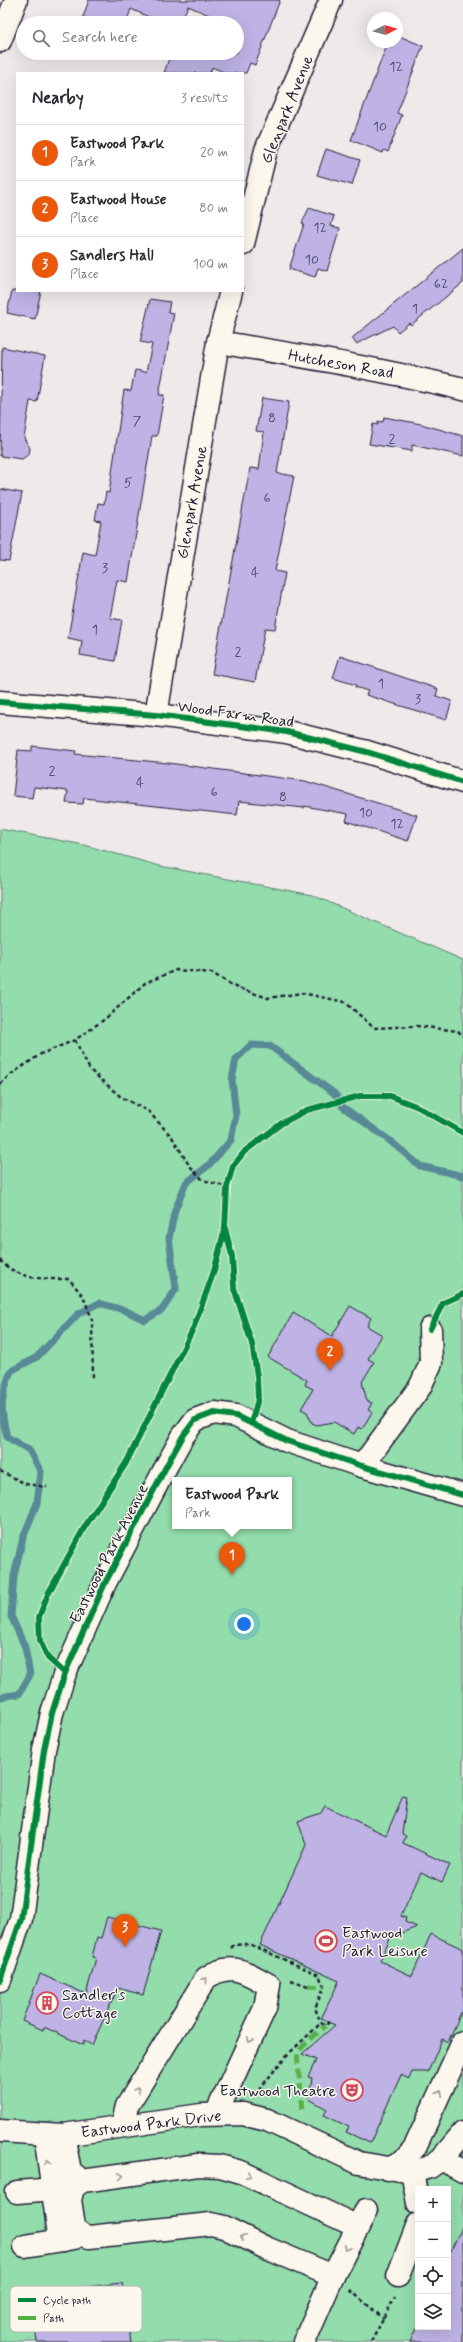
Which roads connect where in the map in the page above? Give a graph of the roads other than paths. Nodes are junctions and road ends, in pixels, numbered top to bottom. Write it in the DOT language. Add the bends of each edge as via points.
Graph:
graph roads {
  1 [pos="16,0"];
  2 [pos="331,0"];
  3 [pos="0,40"];
  4 [pos="244,240"];
  5 [pos="231,292"];
  6 [pos="218,342"];
  7 [pos="463,389"];
  8 [pos="0,702"];
  9 [pos="156,715"];
  10 [pos="463,782"];
  11 [pos="430,1329"];
  12 [pos="362,1466"];
  13 [pos="463,1495"];
  14 [pos="0,1980"];
  15 [pos="463,2042"];
  16 [pos="216,2114"];
  17 [pos="429,2115"];
  18 [pos="122,2126"];
  19 [pos="0,2131"];
  20 [pos="54,2134"];
  21 [pos="459,2137"];
  22 [pos="441,2159"];
  23 [pos="388,2169"];
  24 [pos="463,2171"];
  25 [pos="412,2172"];
  26 [pos="78,2184"];
  27 [pos="52,2188"];
  28 [pos="415,2188"];
  29 [pos="17,2192"];
  30 [pos="415,2232"];
  31 [pos="72,2237"];
  32 [pos="25,2246"];
  33 [pos="333,2276"];
  34 [pos="398,2276"];
  35 [pos="304,2342"];
  1 -- 3 [label="street"];
  2 -- 4 [label="street, Glenpark Avenue" via="266,150"];
  5 -- 6 [label="street, Glenpark Avenue"];
  6 -- 7 [label="street, Hutcheson Road" via="346,363"];
  6 -- 9 [label="street, Glenpark Avenue"];
  8 -- 9 [label="street, Wood Farm Road"];
  9 -- 10 [label="street, Wood Farm Road" via="319,738"];
  11 -- 12 [label="street" via="431,1363 420,1387"];
  12 -- 13 [label="street, Eastwood Park Avenue"];
  12 -- 14 [label="street, Eastwood Park Avenue" via="287,1441 236,1416 214,1413 195,1420 183,1436 105,1583 63,1680 44,1750 21,1919"];
  17 -- 15 [label="street, one-way"];
  16 -- 18 [label="street, Eastwood Park Drive"];
  18 -- 16 [label="street, one-way" via="128,2106 206,1978 224,1968 241,1970 269,1985 265,2008"];
  16 -- 23 [label="street, Eastwood Park Drive" via="243,2114 267,2120 360,2163"];
  17 -- 21 [label="street, Eastwood Park Drive" via="431,2130 436,2139 445,2143"];
  17 -- 23 [label="street" via="415,2146 403,2162"];
  18 -- 20 [label="street, Eastwood Park Drive"];
  19 -- 20 [label="street, Eastwood Park Drive"];
  20 -- 26 [label="street"];
  27 -- 20 [label="street, one-way"];
  21 -- 22 [label="street, Eastwood Park Drive"];
  22 -- 24 [label="street"];
  22 -- 25 [label="street, Eastwood Park Drive" via="430,2167"];
  23 -- 25 [label="street, Eastwood Park Drive"];
  25 -- 28 [label="street"];
  26 -- 27 [label="street"];
  26 -- 31 [label="street" via="70,2200 74,2226"];
  26 -- 33 [label="street, one-way" via="198,2166 220,2166 241,2172 362,2218"];
  27 -- 29 [label="street"];
  27 -- 31 [label="street" via="59,2235"];
  30 -- 34 [label="street"];
  31 -- 32 [label="street"];
  33 -- 31 [label="street, one-way" via="224,2227 211,2224"];
  33 -- 35 [label="street"];
}
